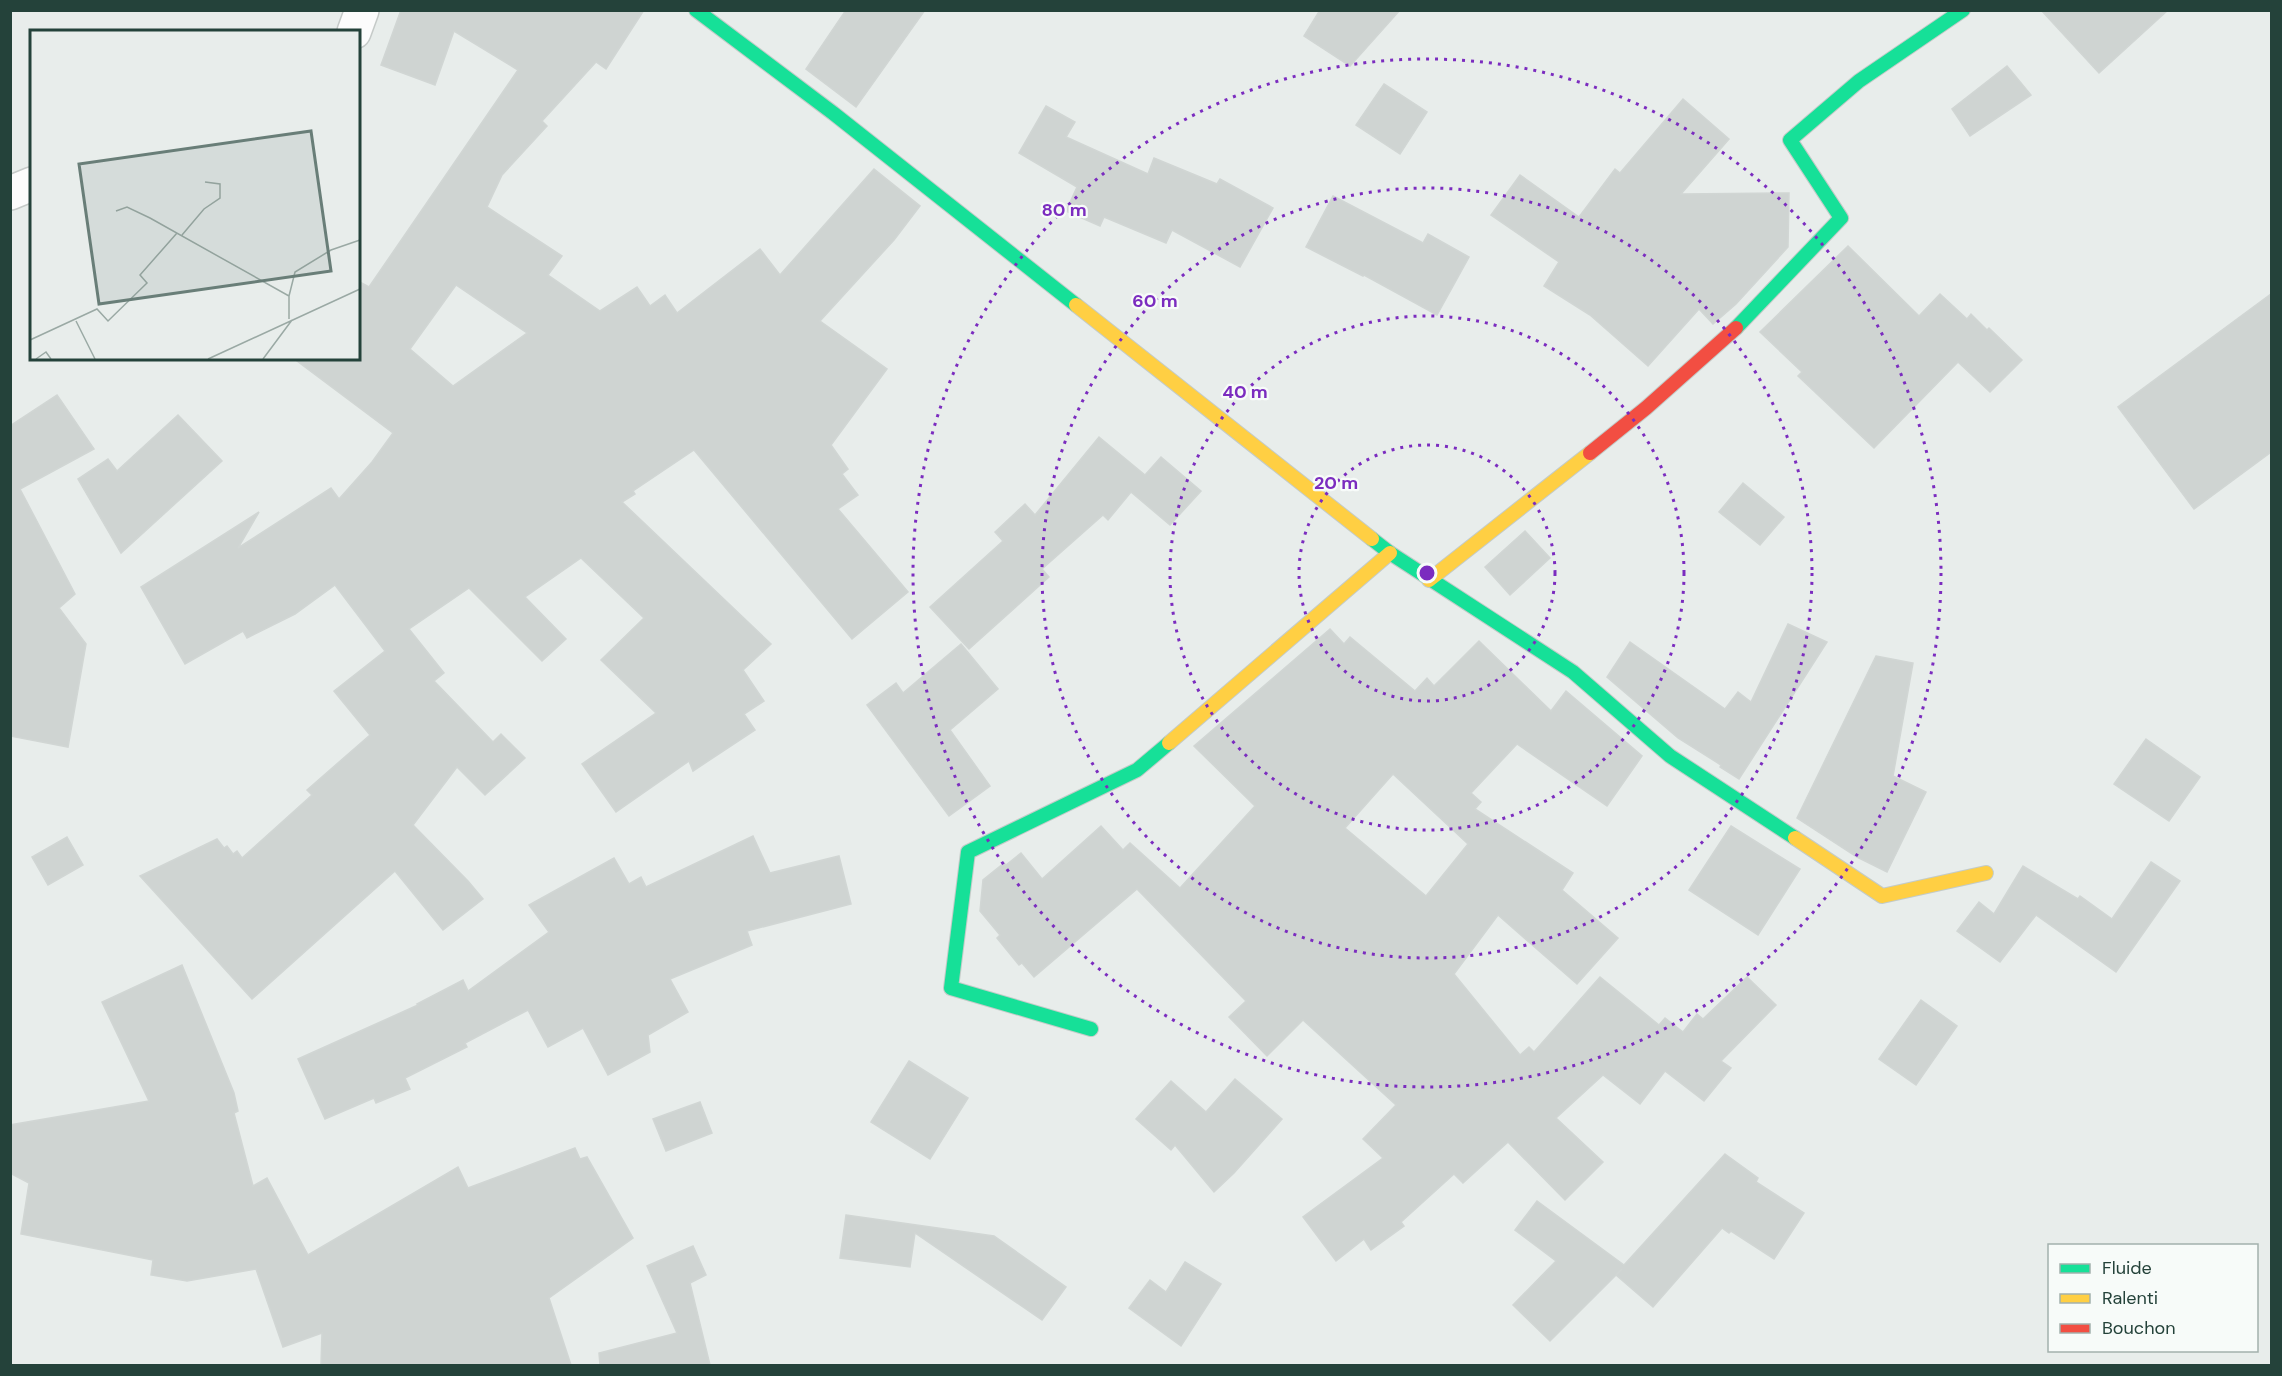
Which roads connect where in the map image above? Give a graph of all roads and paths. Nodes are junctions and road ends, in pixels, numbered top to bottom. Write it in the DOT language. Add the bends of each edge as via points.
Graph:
graph roads {
  1 [pos="362,10"];
  2 [pos="696,10"];
  3 [pos="1963,10"];
  4 [pos="355,30"];
  5 [pos="30,185"];
  6 [pos="10,193"];
  7 [pos="1390,553"];
  8 [pos="1429,580"];
  9 [pos="1986,873"];
  10 [pos="1091,1029"];
  1 -- 4 [label="street"];
  2 -- 7 [label="street" via="833,113"];
  3 -- 8 [label="street" via="1859,81 1790,140 1841,218 1749,317 1646,408"];
  5 -- 6 [label="street"];
  7 -- 8 [label="street"];
  7 -- 10 [label="street" via="1137,770 968,852 951,988"];
  8 -- 9 [label="street" via="1573,672 1670,756 1882,896"];
}
